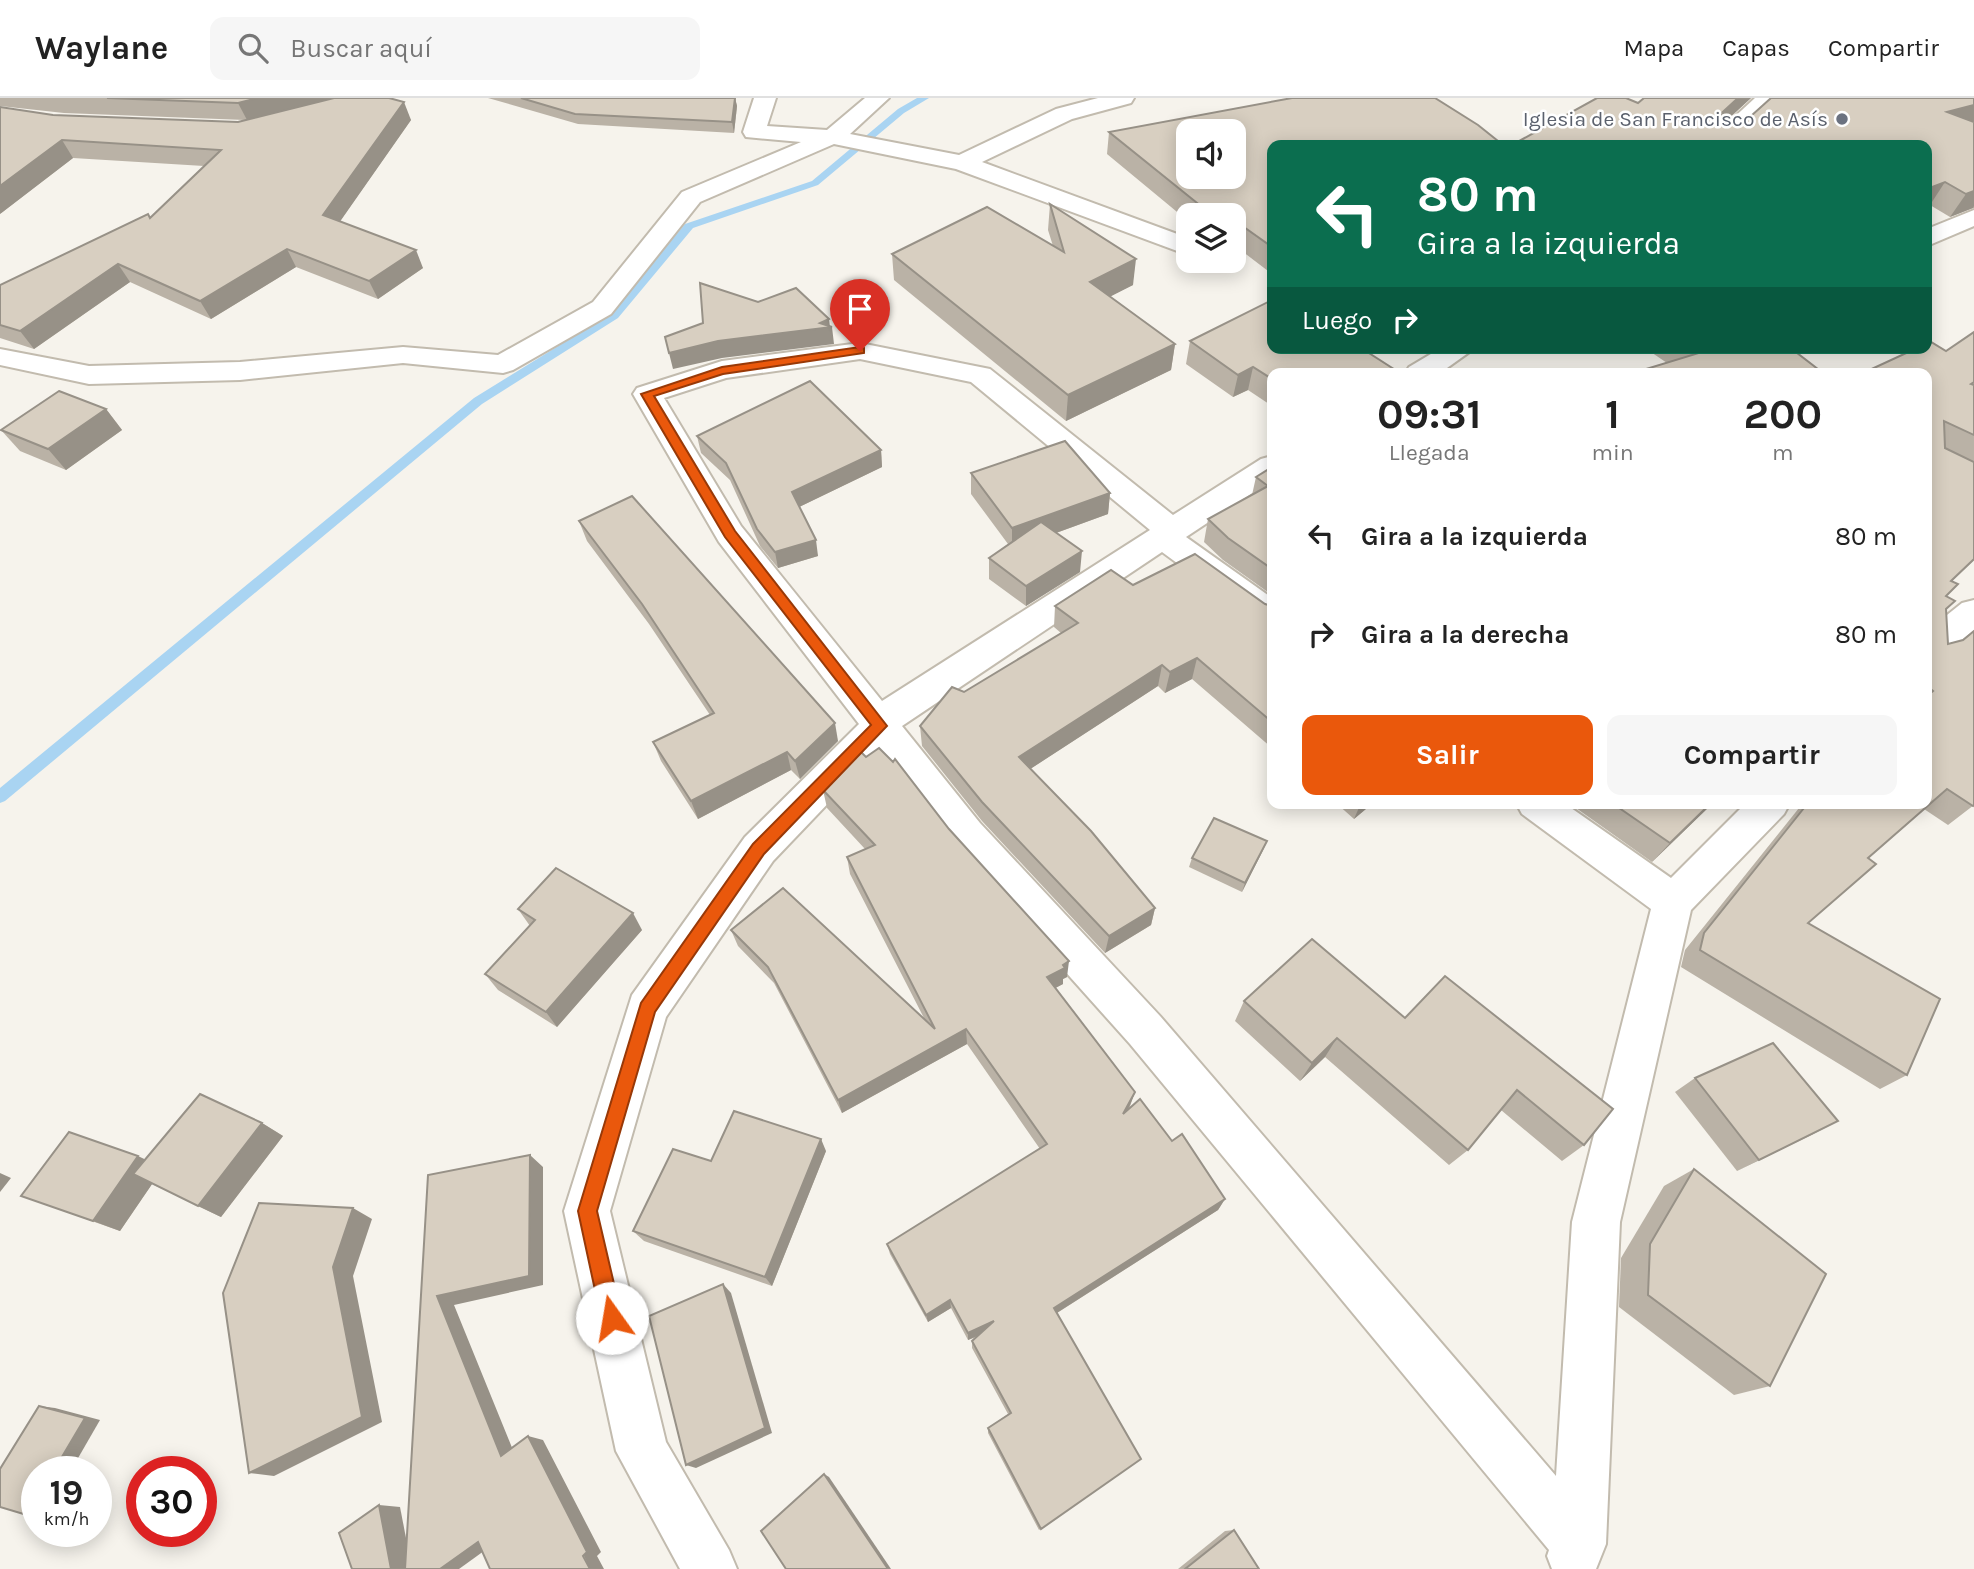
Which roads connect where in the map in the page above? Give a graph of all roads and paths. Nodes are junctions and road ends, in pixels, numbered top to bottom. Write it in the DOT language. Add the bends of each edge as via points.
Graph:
graph roads {
  1 [pos="765,98"];
  2 [pos="878,98"];
  3 [pos="1123,98"];
  4 [pos="1768,98"];
  5 [pos="832,137"];
  6 [pos="1721,140"];
  7 [pos="962,163"];
  8 [pos="1974,217"];
  9 [pos="1932,236"];
  10 [pos="1176,243"];
  11 [pos="1451,354"];
  12 [pos="0,357"];
  13 [pos="1427,368"];
  14 [pos="1267,469"];
  15 [pos="1167,533"];
  16 [pos="1267,611"];
  17 [pos="1974,612"];
  18 [pos="1932,646"];
  19 [pos="880,726"];
  20 [pos="1543,809"];
  21 [pos="1765,809"];
  22 [pos="1673,902"];
  23 [pos="1574,1557"];
  24 [pos="710,1569"];
  1 -- 5 [label="street" via="754,132"];
  2 -- 5 [label="street"];
  3 -- 7 [label="street" via="1064,114"];
  4 -- 6 [label="street"];
  5 -- 7 [label="street"];
  5 -- 12 [label="street" via="691,197 602,308 503,364 403,355 240,371 89,374"];
  7 -- 10 [label="street"];
  8 -- 9 [label="street"];
  11 -- 13 [label="street"];
  14 -- 15 [label="street"];
  15 -- 16 [label="street"];
  15 -- 19 [label="street" via="896,710"];
  15 -- 19 [label="street" via="980,376 860,351 722,370 647,394 730,534"];
  17 -- 18 [label="street"];
  19 -- 23 [label="street" via="966,834 1145,1030"];
  19 -- 24 [label="street" via="758,849 647,1009 587,1211 642,1451"];
  20 -- 22 [label="street"];
  21 -- 22 [label="street"];
  22 -- 23 [label="street" via="1596,1222"];
}
